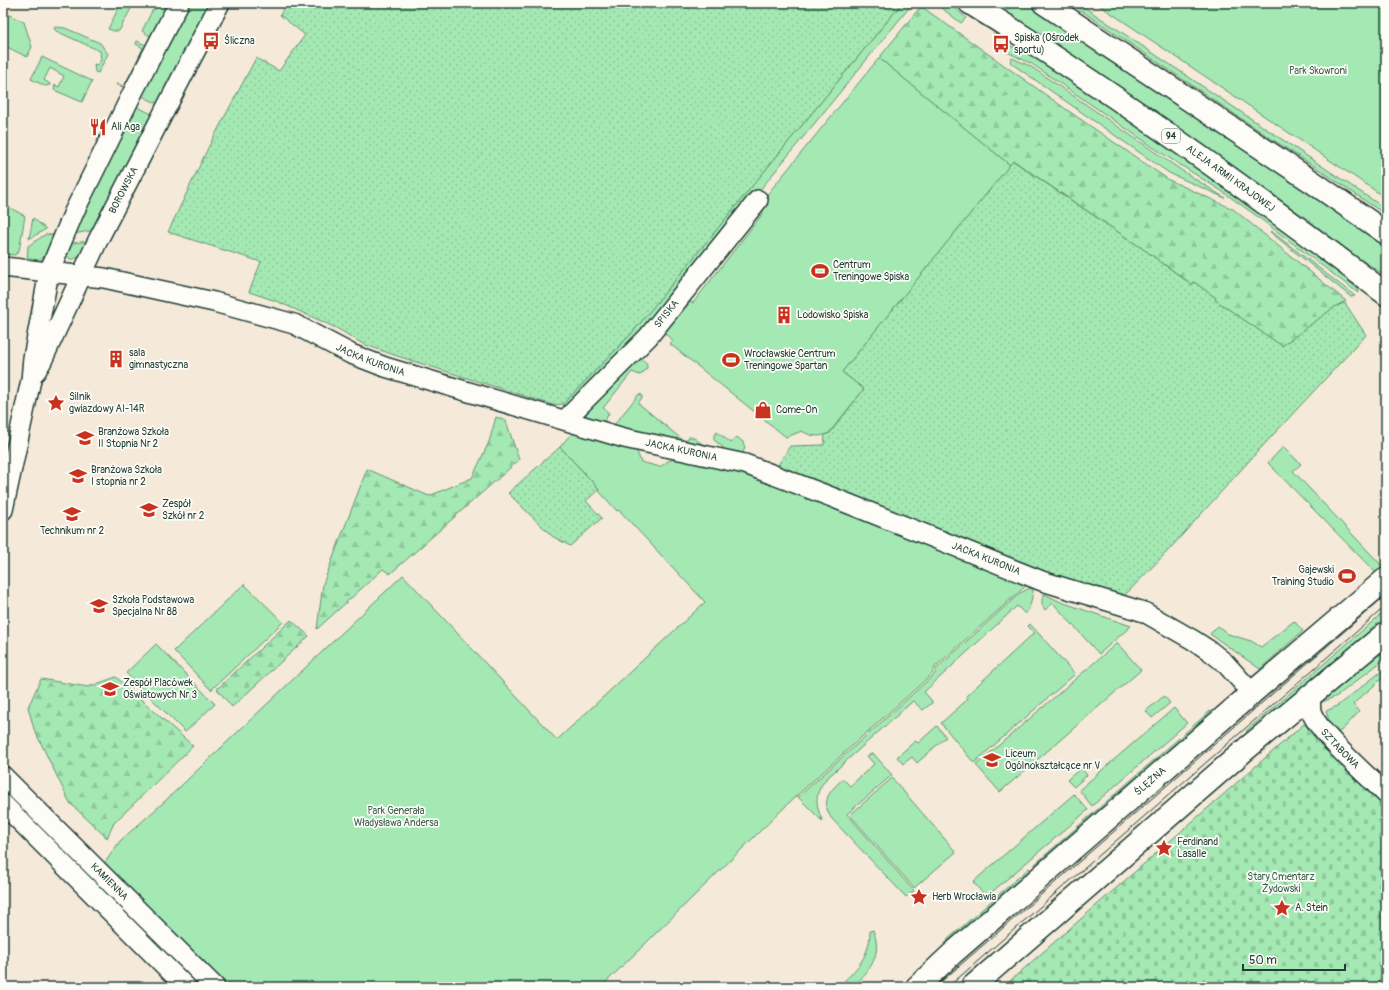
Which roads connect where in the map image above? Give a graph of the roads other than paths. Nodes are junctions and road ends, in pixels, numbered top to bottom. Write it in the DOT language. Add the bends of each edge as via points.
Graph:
graph roads {
  1 [pos="179,3"];
  2 [pos="220,3"];
  3 [pos="970,3"];
  4 [pos="1044,3"];
  5 [pos="758,200"];
  6 [pos="1386,233"];
  7 [pos="3,267"];
  8 [pos="49,272"];
  9 [pos="81,275"];
  10 [pos="1386,294"];
  11 [pos="31,380"];
  12 [pos="565,420"];
  13 [pos="3,510"];
  14 [pos="1386,579"];
  15 [pos="1386,633"];
  16 [pos="1252,693"];
  17 [pos="1310,695"];
  18 [pos="3,776"];
  19 [pos="1386,794"];
  20 [pos="5,807"];
  21 [pos="186,987"];
  22 [pos="216,987"];
  23 [pos="917,987"];
  24 [pos="972,987"];
  1 -- 8 [label="street, BOROWSKA" via="77,206"];
  2 -- 9 [label="street, BOROWSKA"];
  3 -- 10 [label="main road, ALEJA ARMII KRAJOWEJ / 94" via="1211,163"];
  4 -- 6 [label="main road"];
  5 -- 12 [label="street, SPISKA" via="648,337"];
  7 -- 8 [label="street, JACKA KURONIA"];
  8 -- 9 [label="street, JACKA KURONIA"];
  8 -- 11 [label="street, BOROWSKA" via="32,358"];
  9 -- 11 [label="street, BOROWSKA"];
  9 -- 12 [label="street, JACKA KURONIA" via="214,302 294,324 365,359"];
  11 -- 13 [label="street, BOROWSKA"];
  12 -- 16 [label="street, JACKA KURONIA" via="624,438 745,464 1042,581 1144,612 1210,651 1225,663"];
  14 -- 16 [label="main road, ŚLĘŻNA"];
  15 -- 17 [label="main road"];
  16 -- 23 [label="main road, ŚLĘŻNA"];
  17 -- 19 [label="street, SZTABOWA" via="1311,711 1318,724"];
  17 -- 24 [label="main road"];
  18 -- 22 [label="street, KAMIENNA"];
  20 -- 21 [label="street, KAMIENNA"];
}
